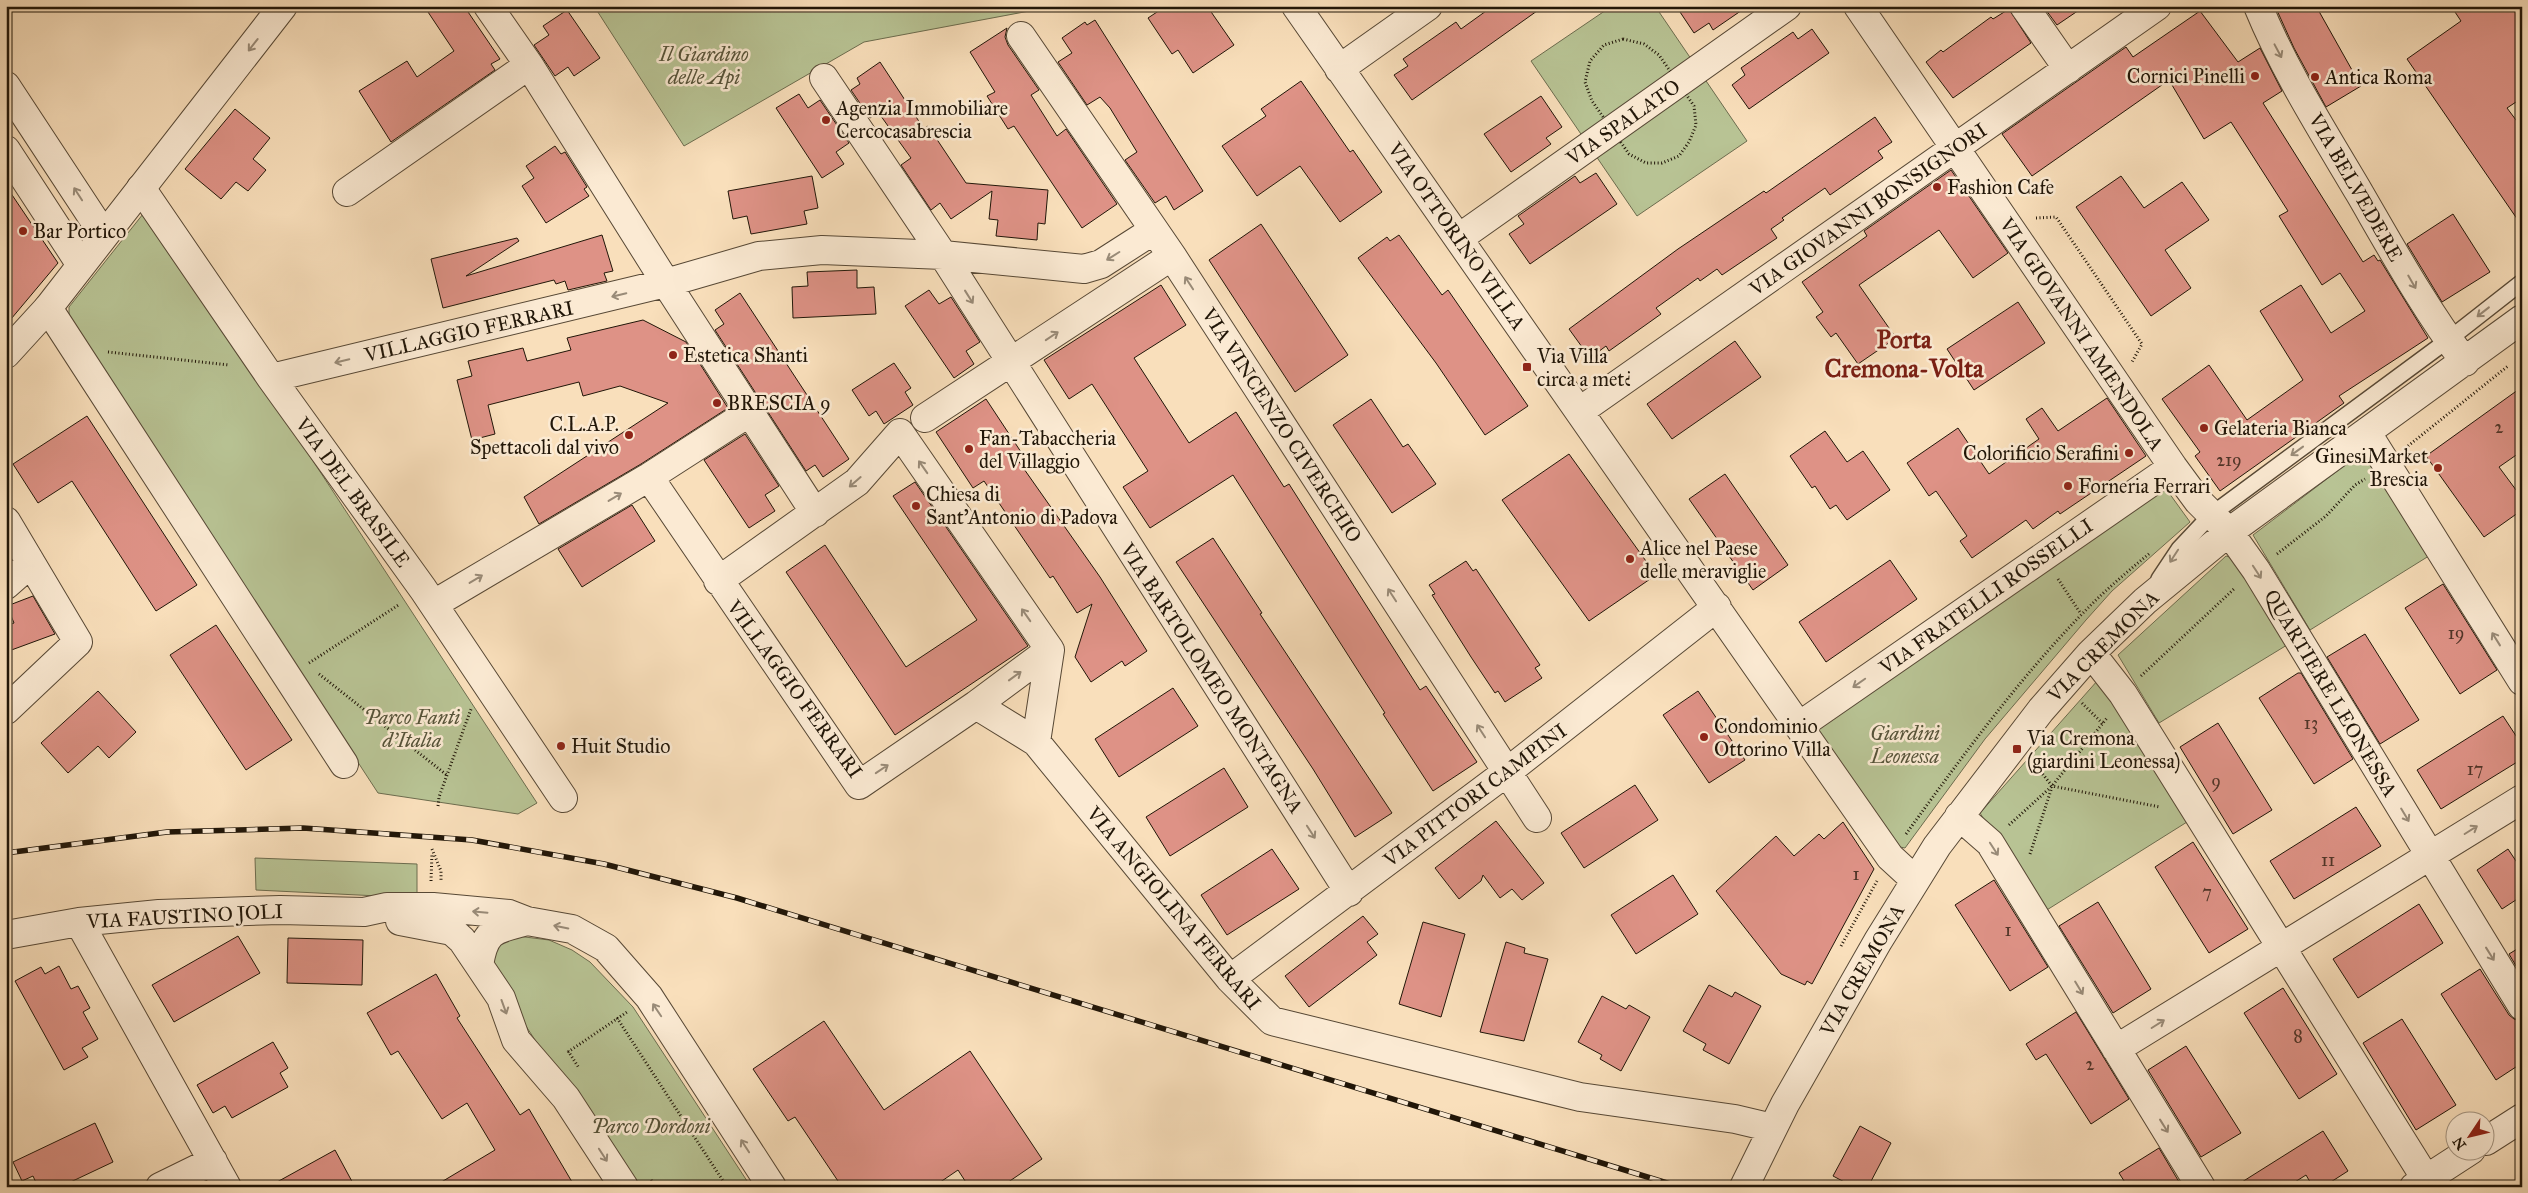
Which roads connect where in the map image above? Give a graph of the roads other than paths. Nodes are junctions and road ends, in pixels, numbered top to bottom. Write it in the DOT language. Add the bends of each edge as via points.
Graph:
graph roads {
  1 [pos="283,6"];
  2 [pos="488,6"];
  3 [pos="1296,6"];
  4 [pos="1428,6"];
  5 [pos="1787,6"];
  6 [pos="1858,6"];
  7 [pos="2024,6"];
  8 [pos="2157,6"];
  9 [pos="2258,6"];
  10 [pos="1021,36"];
  11 [pos="529,65"];
  12 [pos="1340,69"];
  13 [pos="2068,69"];
  14 [pos="824,78"];
  15 [pos="6,86"];
  16 [pos="1956,147"];
  17 [pos="6,150"];
  18 [pos="141,188"];
  19 [pos="347,192"];
  20 [pos="1154,230"];
  21 [pos="104,235"];
  22 [pos="1459,238"];
  23 [pos="943,255"];
  24 [pos="1172,256"];
  25 [pos="82,265"];
  26 [pos="2522,282"];
  27 [pos="666,283"];
  28 [pos="48,308"];
  29 [pos="2522,319"];
  30 [pos="2448,340"];
  31 [pos="6,354"];
  32 [pos="2465,362"];
  33 [pos="1011,363"];
  34 [pos="271,378"];
  35 [pos="1580,411"];
  36 [pos="750,412"];
  37 [pos="925,418"];
  38 [pos="2367,433"];
  39 [pos="2173,467"];
  40 [pos="649,477"];
  41 [pos="815,513"];
  42 [pos="6,521"];
  43 [pos="2220,523"];
  44 [pos="31,563"];
  45 [pos="718,581"];
  46 [pos="6,585"];
  47 [pos="434,604"];
  48 [pos="1717,607"];
  49 [pos="1050,650"];
  50 [pos="2091,653"];
  51 [pos="2522,681"];
  52 [pos="976,705"];
  53 [pos="6,710"];
  54 [pos="1799,726"];
  55 [pos="1036,742"];
  56 [pos="344,764"];
  57 [pos="1507,772"];
  58 [pos="563,798"];
  59 [pos="2522,799"];
  60 [pos="1959,816"];
  61 [pos="1537,818"];
  62 [pos="2430,856"];
  63 [pos="1915,880"];
  64 [pos="1349,892"];
  65 [pos="432,916"];
  66 [pos="527,921"];
  67 [pos="79,922"];
  68 [pos="6,935"];
  69 [pos="2282,947"];
  70 [pos="479,964"];
  71 [pos="1230,979"];
  72 [pos="2522,1006"];
  73 [pos="2116,1050"];
  74 [pos="2522,1118"];
  75 [pos="1773,1128"];
  76 [pos="2496,1135"];
  77 [pos="2456,1160"];
  78 [pos="212,1162"];
  79 [pos="2420,1183"];
  80 [pos="160,1187"];
  81 [pos="227,1187"];
  82 [pos="624,1187"];
  83 [pos="772,1187"];
  84 [pos="1744,1187"];
  85 [pos="2201,1187"];
  1 -- 18 [label="street, one-way"];
  2 -- 11 [label="street"];
  3 -- 12 [label="street, VIA OTTORINO VILLA"];
  4 -- 12 [label="street"];
  5 -- 22 [label="street, VIA SPALATO"];
  6 -- 16 [label="street, VIA GIOVANNI AMENDOLA"];
  7 -- 13 [label="street"];
  8 -- 13 [label="street, VIA GIOVANNI BONSIGNORI"];
  9 -- 30 [label="street, VIA BELVEDERE, one-way" via="2275,47 2315,118"];
  10 -- 20 [label="street, VIA VINCENZO CIVERCHIO"];
  11 -- 19 [label="street"];
  11 -- 27 [label="street"];
  12 -- 22 [label="street, VIA OTTORINO VILLA"];
  13 -- 16 [label="street, VIA GIOVANNI BONSIGNORI"];
  14 -- 23 [label="street, VIA BARTOLOMEO MONTAGNA"];
  21 -- 15 [label="street, one-way"];
  16 -- 35 [label="street, VIA GIOVANNI BONSIGNORI"];
  16 -- 39 [label="street, VIA GIOVANNI AMENDOLA"];
  17 -- 25 [label="street"];
  18 -- 21 [label="street"];
  18 -- 34 [label="street, VIA DEL BRASILE"];
  20 -- 23 [label="street, one-way" via="1100,264 1084,269"];
  20 -- 24 [label="street, VIA VINCENZO CIVERCHIO"];
  21 -- 25 [label="street"];
  22 -- 35 [label="street, VIA OTTORINO VILLA"];
  23 -- 27 [label="street, VILLAGGIO FERRARI" via="822,250 759,256"];
  23 -- 33 [label="street, VIA BARTOLOMEO MONTAGNA, one-way"];
  33 -- 24 [label="street, one-way"];
  57 -- 24 [label="street, VIA VINCENZO CIVERCHIO, one-way"];
  25 -- 28 [label="street"];
  26 -- 30 [label="lane, one-way"];
  27 -- 34 [label="street, VILLAGGIO FERRARI, one-way"];
  27 -- 36 [label="street"];
  28 -- 31 [label="street"];
  28 -- 56 [label="street"];
  29 -- 32 [label="street, VIA CREMONA"];
  30 -- 32 [label="street, VIA BELVEDERE"];
  30 -- 43 [label="lane, one-way"];
  32 -- 38 [label="street, VIA CREMONA"];
  33 -- 37 [label="street"];
  33 -- 64 [label="street, VIA BARTOLOMEO MONTAGNA, one-way"];
  34 -- 47 [label="street, VIA DEL BRASILE"];
  35 -- 48 [label="street, VIA OTTORINO VILLA"];
  36 -- 40 [label="street"];
  36 -- 41 [label="street"];
  38 -- 43 [label="street, VIA CREMONA"];
  51 -- 38 [label="street, one-way"];
  39 -- 43 [label="street, VIA GIOVANNI AMENDOLA" via="2198,501"];
  39 -- 54 [label="street, VIA FRATELLI ROSSELLI, one-way"];
  40 -- 45 [label="street, VILLAGGIO FERRARI"];
  47 -- 40 [label="street, one-way"];
  41 -- 45 [label="street, VILLAGGIO FERRARI"];
  49 -- 41 [label="street, VILLAGGIO FERRARI, one-way" via="900,434 857,482"];
  42 -- 44 [label="street"];
  43 -- 50 [label="street, VIA CREMONA"];
  43 -- 62 [label="street, QUARTIERE LEONESSA, one-way" via="2256,570"];
  44 -- 46 [label="street"];
  44 -- 53 [label="street" via="78,642"];
  45 -- 52 [label="street, VILLAGGIO FERRARI, one-way" via="859,785"];
  47 -- 58 [label="street, VIA DEL BRASILE"];
  48 -- 54 [label="street, VIA OTTORINO VILLA"];
  48 -- 57 [label="street, VIA PITTORI CAMPINI"];
  52 -- 49 [label="street, VILLAGGIO FERRARI, one-way"];
  49 -- 55 [label="street"];
  50 -- 60 [label="street, VIA CREMONA" via="2041,710"];
  50 -- 69 [label="street" via="2123,694"];
  52 -- 55 [label="street"];
  54 -- 63 [label="street, VIA OTTORINO VILLA" via="1890,858"];
  55 -- 71 [label="street, VIA ANGIOLINA FERRARI"];
  57 -- 61 [label="street, VIA VINCENZO CIVERCHIO"];
  57 -- 64 [label="street, VIA PITTORI CAMPINI"];
  62 -- 59 [label="street, one-way"];
  60 -- 63 [label="street, VIA CREMONA"];
  60 -- 73 [label="street, one-way" via="1990,843"];
  62 -- 69 [label="street"];
  62 -- 72 [label="street, QUARTIERE LEONESSA, one-way"];
  63 -- 75 [label="street, VIA CREMONA"];
  64 -- 71 [label="street, VIA PITTORI CAMPINI"];
  66 -- 65 [label="street, one-way" via="509,914"];
  65 -- 67 [label="street, VIA FAUSTINO JOLI" via="389,920 364,912 262,910 159,914"];
  65 -- 70 [label="street" via="462,940"];
  66 -- 70 [label="street" via="491,933 483,943"];
  83 -- 66 [label="street, one-way" via="666,1023 620,963 600,944 572,929"];
  67 -- 68 [label="street, VIA FAUSTINO JOLI"];
  67 -- 78 [label="street"];
  73 -- 69 [label="street, one-way"];
  69 -- 79 [label="street"];
  70 -- 82 [label="street, one-way" via="501,998 516,1040 566,1098"];
  71 -- 75 [label="street, VIA ANGIOLINA FERRARI" via="1272,1021 1580,1097 1735,1119"];
  73 -- 85 [label="street, one-way"];
  74 -- 76 [label="street"];
  75 -- 84 [label="street, VIA CREMONA"];
  77 -- 79 [label="street"];
  78 -- 80 [label="street"];
  78 -- 81 [label="street"];
}
